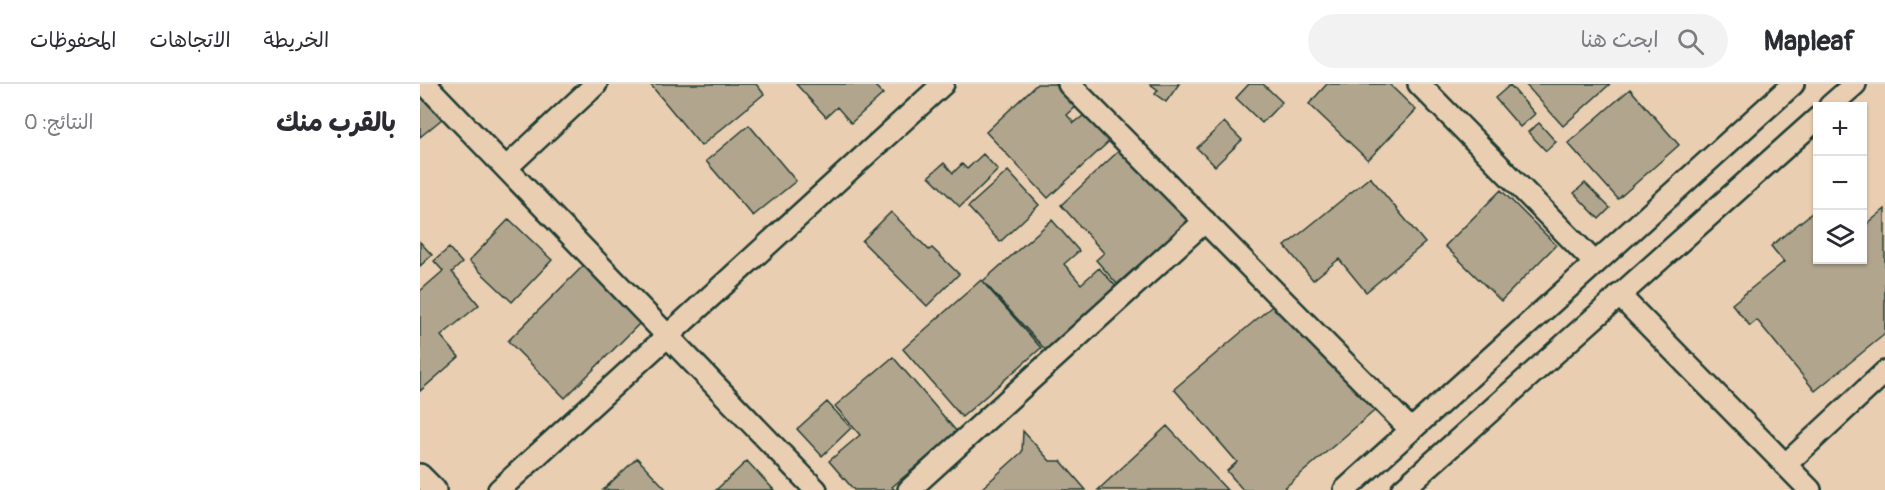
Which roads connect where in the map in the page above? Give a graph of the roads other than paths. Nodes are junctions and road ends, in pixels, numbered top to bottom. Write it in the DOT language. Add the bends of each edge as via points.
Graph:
graph roads {
  1 [pos="425,84"];
  2 [pos="596,84"];
  3 [pos="943,84"];
  4 [pos="1069,84"];
  5 [pos="1793,84"];
  6 [pos="1855,84"];
  7 [pos="1428,87"];
  8 [pos="1835,102"];
  9 [pos="1813,122"];
  10 [pos="506,168"];
  11 [pos="1205,221"];
  12 [pos="1595,263"];
  13 [pos="1619,295"];
  14 [pos="668,337"];
  15 [pos="1885,372"];
  16 [pos="1411,430"];
  17 [pos="1785,465"];
  18 [pos="420,475"];
  19 [pos="435,490"];
  20 [pos="499,490"];
  21 [pos="816,490"];
  22 [pos="909,490"];
  23 [pos="1345,490"];
  24 [pos="1402,490"];
  25 [pos="1810,490"];
  1 -- 10 [label="street"];
  2 -- 10 [label="street"];
  3 -- 14 [label="street"];
  4 -- 11 [label="street"];
  5 -- 12 [label="street"];
  6 -- 8 [label="street"];
  7 -- 12 [label="street"];
  9 -- 13 [label="street"];
  10 -- 14 [label="street"];
  11 -- 16 [label="street"];
  11 -- 22 [label="street"];
  12 -- 16 [label="street"];
  13 -- 17 [label="street"];
  13 -- 24 [label="street"];
  14 -- 20 [label="street"];
  14 -- 21 [label="street"];
  15 -- 17 [label="street"];
  16 -- 23 [label="street"];
  17 -- 25 [label="street"];
  18 -- 19 [label="street"];
}
